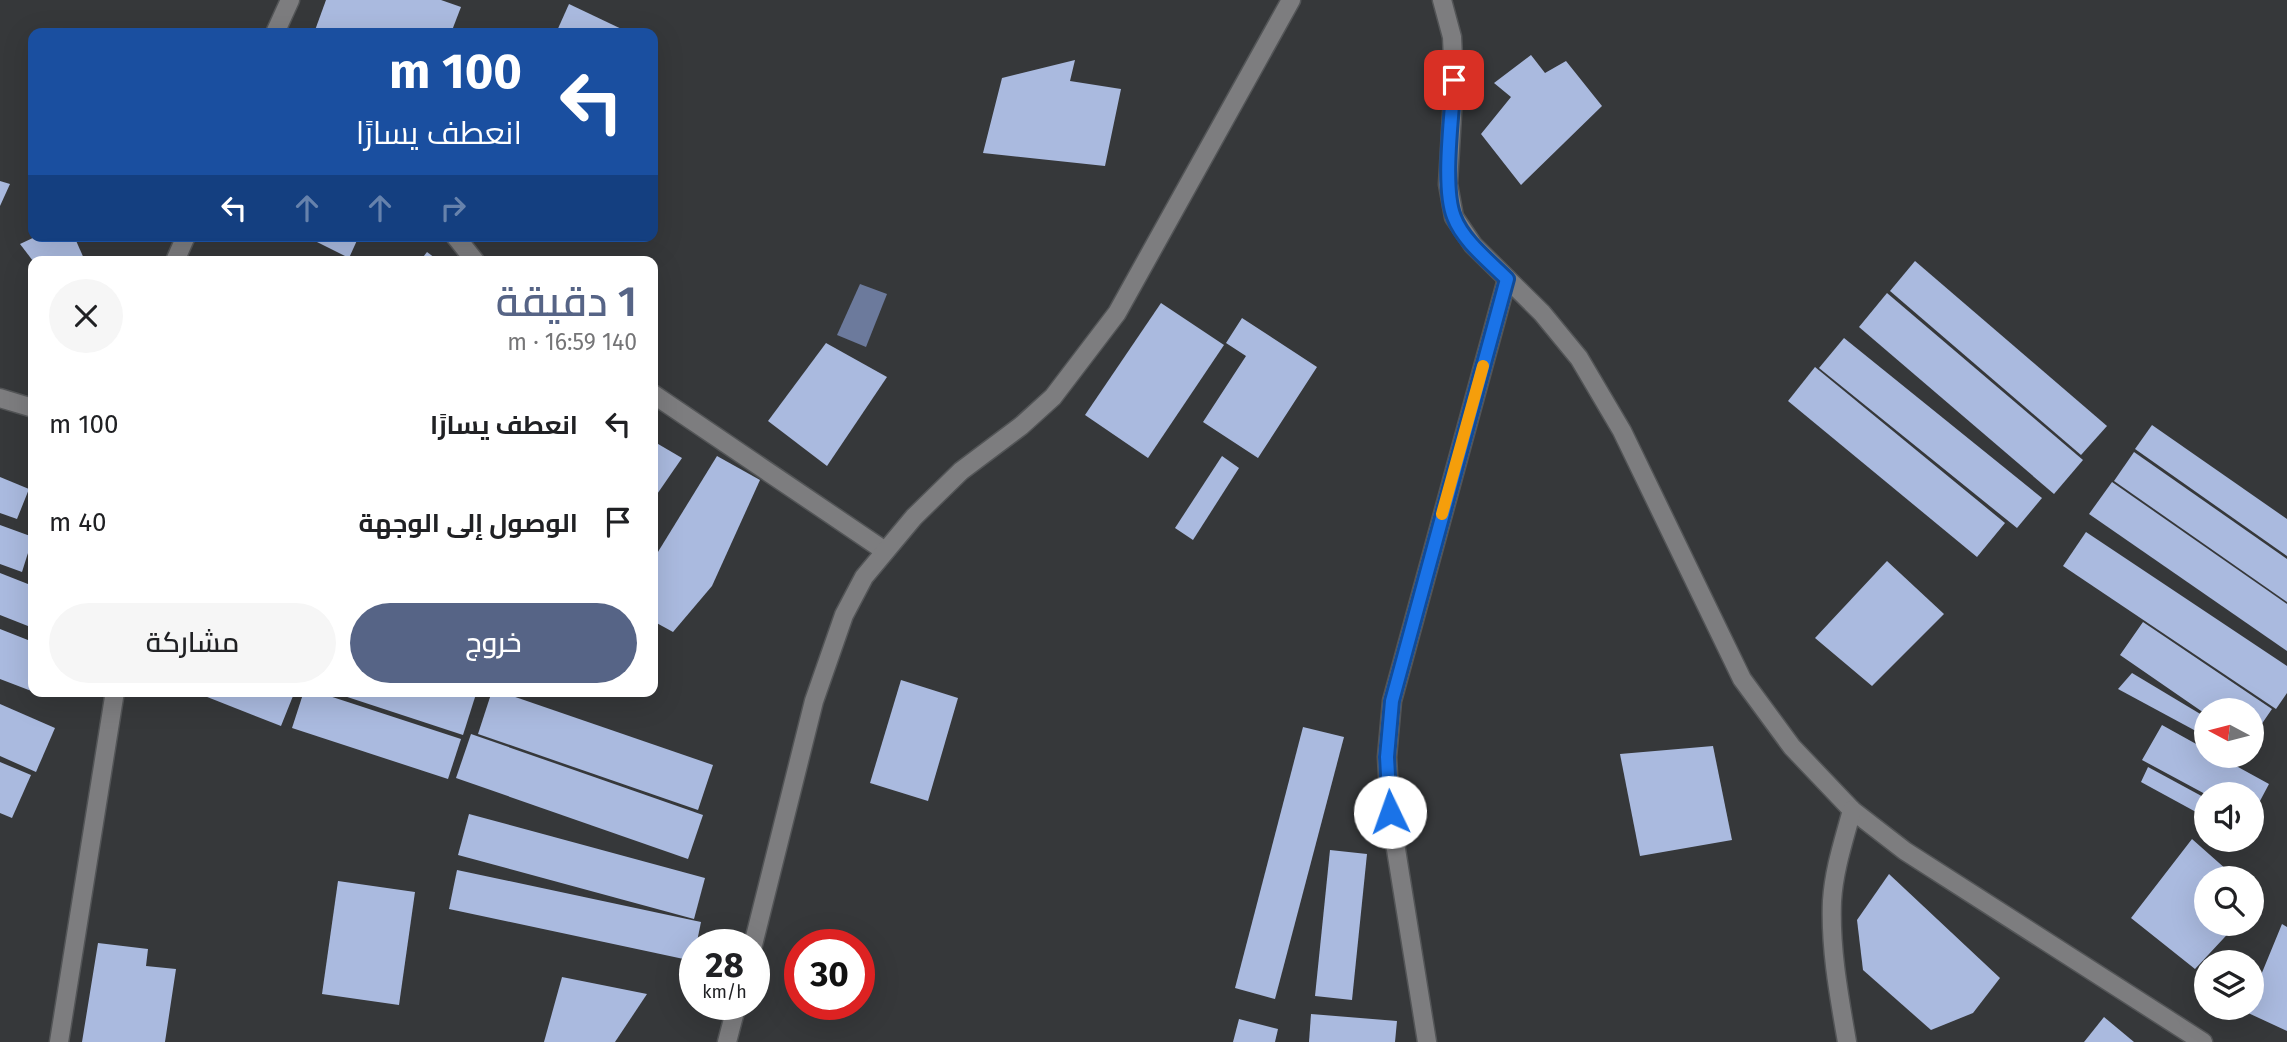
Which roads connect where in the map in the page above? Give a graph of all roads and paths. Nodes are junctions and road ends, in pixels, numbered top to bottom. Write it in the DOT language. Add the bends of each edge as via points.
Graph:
graph roads {
  1 [pos="289,0"];
  2 [pos="1291,0"];
  3 [pos="1442,0"];
  4 [pos="277,28"];
  5 [pos="460,242"];
  6 [pos="471,256"];
  7 [pos="1507,279"];
  8 [pos="658,397"];
  9 [pos="0,398"];
  10 [pos="28,406"];
  11 [pos="885,551"];
  12 [pos="114,697"];
  13 [pos="1852,810"];
  14 [pos="757,929"];
  15 [pos="733,1020"];
  16 [pos="59,1042"];
  17 [pos="727,1042"];
  18 [pos="1427,1042"];
  19 [pos="1847,1042"];
  20 [pos="2203,1042"];
  1 -- 4 [label="street"];
  2 -- 11 [label="street" via="1118,313 1053,397 961,471"];
  3 -- 7 [label="street" via="1452,37 1448,184 1454,217 1473,245"];
  5 -- 6 [label="street"];
  7 -- 13 [label="street" via="1579,358 1622,431 1742,679 1792,747"];
  7 -- 18 [label="street" via="1392,701 1387,757 1390,812"];
  8 -- 11 [label="street"];
  9 -- 10 [label="street"];
  11 -- 14 [label="street" via="864,577 845,615 814,701"];
  12 -- 16 [label="street"];
  13 -- 19 [label="street" via="1832,901 1833,948"];
  13 -- 20 [label="street" via="1905,850"];
  15 -- 17 [label="street"];
}
